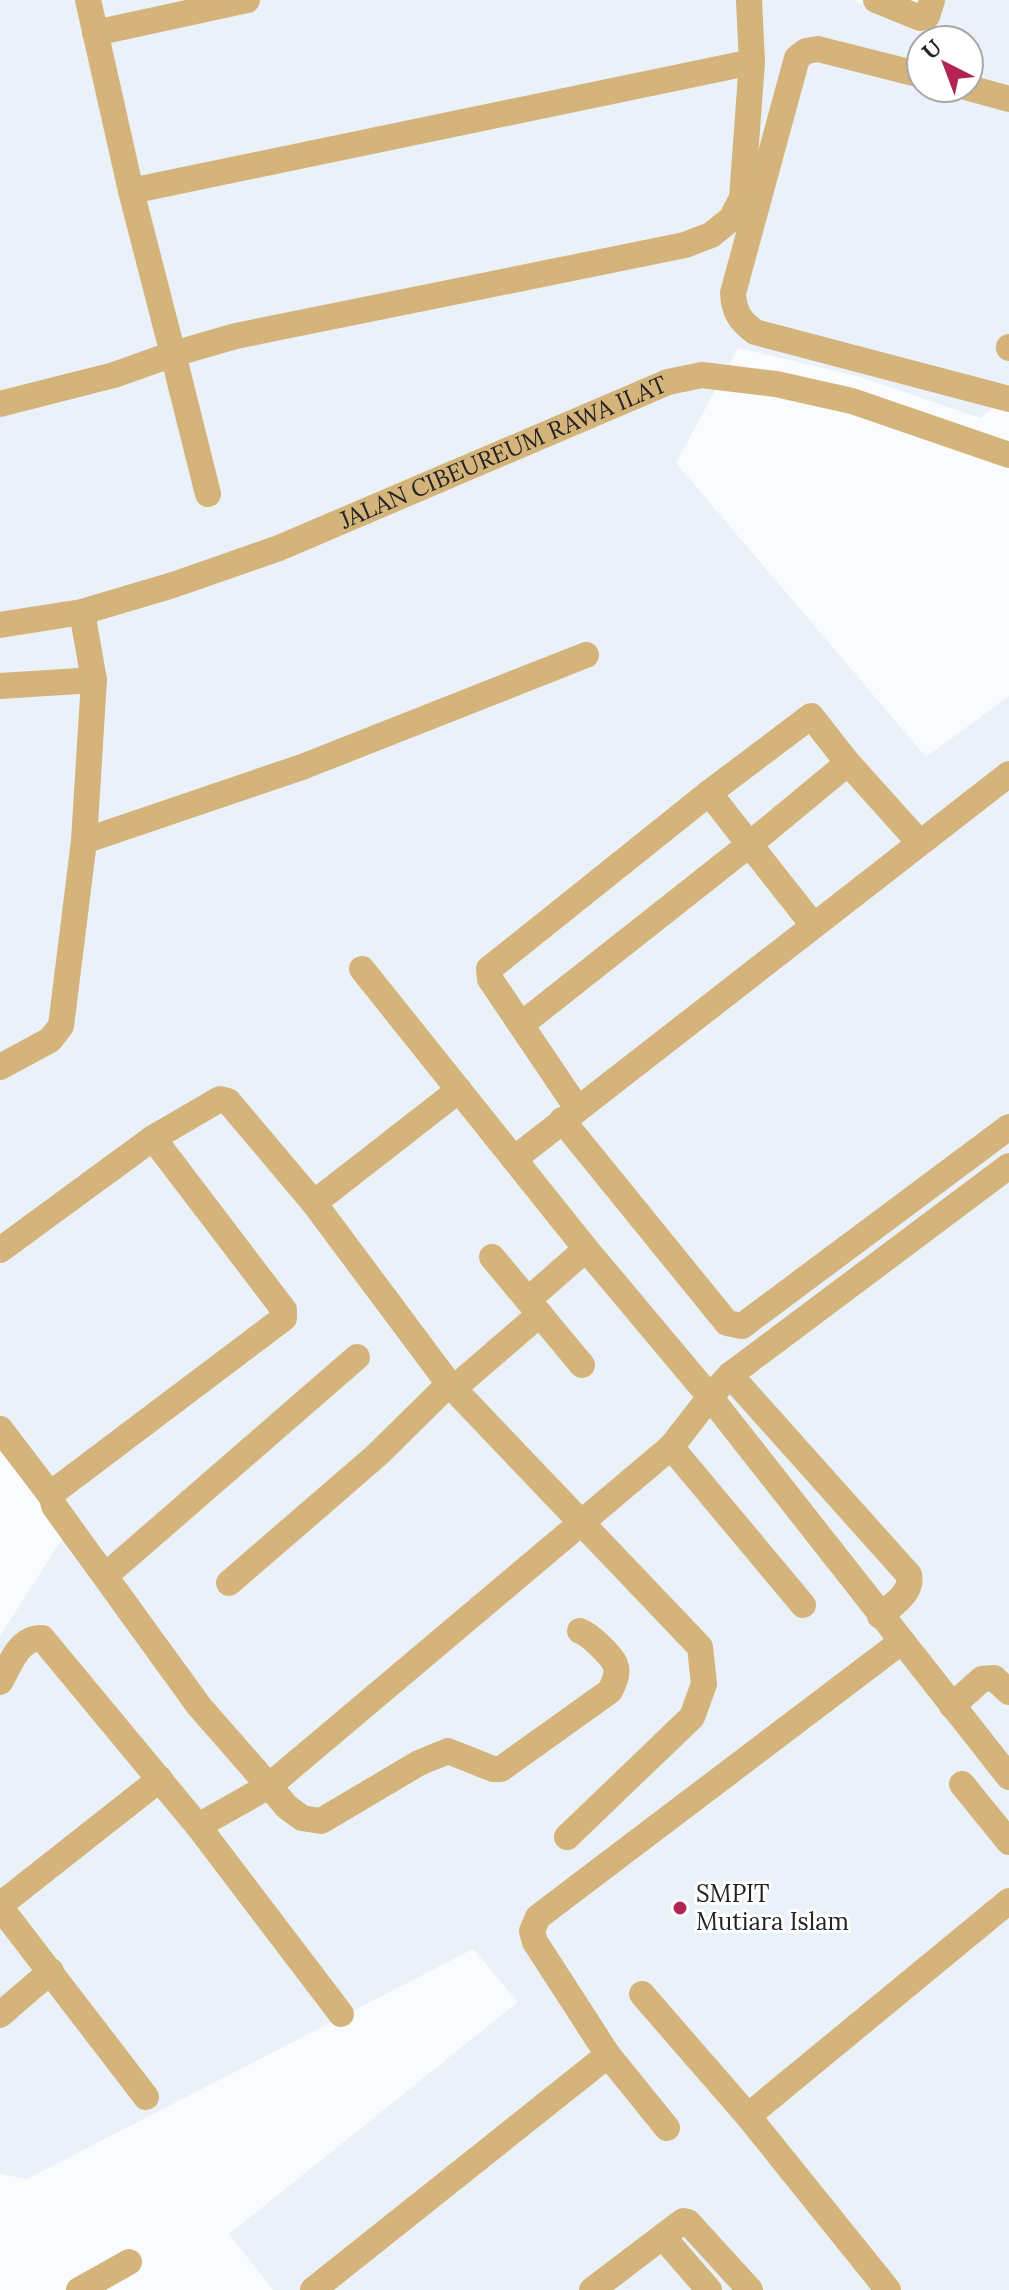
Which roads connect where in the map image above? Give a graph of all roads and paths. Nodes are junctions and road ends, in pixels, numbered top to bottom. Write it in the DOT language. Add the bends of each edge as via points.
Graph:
graph roads {
  1 [pos="88,0"];
  2 [pos="247,0"];
  3 [pos="749,0"];
  4 [pos="876,0"];
  5 [pos="932,0"];
  6 [pos="95,33"];
  7 [pos="752,62"];
  8 [pos="905,71"];
  9 [pos="985,92"];
  10 [pos="1009,99"];
  11 [pos="131,191"];
  12 [pos="173,354"];
  13 [pos="1009,399"];
  14 [pos="0,404"];
  15 [pos="1006,444"];
  16 [pos="208,494"];
  17 [pos="82,612"];
  18 [pos="0,625"];
  19 [pos="586,655"];
  20 [pos="94,680"];
  21 [pos="0,686"];
  22 [pos="848,763"];
  23 [pos="1009,774"];
  24 [pos="709,793"];
  25 [pos="84,841"];
  26 [pos="919,842"];
  27 [pos="750,844"];
  28 [pos="813,925"];
  29 [pos="362,969"];
  30 [pos="522,1024"];
  31 [pos="0,1067"];
  32 [pos="459,1090"];
  33 [pos="570,1114"];
  34 [pos="1009,1127"];
  35 [pos="153,1138"];
  36 [pos="514,1159"];
  37 [pos="1009,1166"];
  38 [pos="314,1203"];
  39 [pos="586,1249"];
  40 [pos="0,1250"];
  41 [pos="492,1257"];
  42 [pos="534,1307"];
  43 [pos="357,1357"];
  44 [pos="582,1365"];
  45 [pos="730,1375"];
  46 [pos="451,1386"];
  47 [pos="710,1397"];
  48 [pos="0,1429"];
  49 [pos="671,1447"];
  50 [pos="52,1497"];
  51 [pos="583,1523"];
  52 [pos="105,1576"];
  53 [pos="229,1583"];
  54 [pos="803,1605"];
  55 [pos="880,1616"];
  56 [pos="580,1631"];
  57 [pos="901,1642"];
  58 [pos="0,1682"];
  59 [pos="1009,1692"];
  60 [pos="952,1706"];
  61 [pos="1009,1777"];
  62 [pos="160,1779"];
  63 [pos="962,1784"];
  64 [pos="269,1786"];
  65 [pos="198,1826"];
  66 [pos="567,1837"];
  67 [pos="1009,1842"];
  68 [pos="1009,1901"];
  69 [pos="0,1906"];
  70 [pos="51,1971"];
  71 [pos="642,1994"];
  72 [pos="341,2014"];
  73 [pos="0,2015"];
  74 [pos="608,2055"];
  75 [pos="146,2097"];
  76 [pos="748,2116"];
  77 [pos="667,2128"];
  78 [pos="663,2237"];
  79 [pos="129,2262"];
  80 [pos="79,2290"];
  81 [pos="313,2290"];
  82 [pos="592,2290"];
  83 [pos="709,2290"];
  84 [pos="750,2290"];
  85 [pos="888,2290"];
  1 -- 6 [label="street"];
  2 -- 6 [label="street"];
  3 -- 7 [label="street"];
  4 -- 5 [label="street" via="920,18 927,16"];
  6 -- 11 [label="street"];
  7 -- 11 [label="street"];
  7 -- 12 [label="street" via="742,198 731,219 711,235 685,245 236,336"];
  8 -- 13 [label="street" via="818,49 797,58 733,293 737,316 755,332"];
  9 -- 10 [label="street"];
  11 -- 12 [label="street"];
  12 -- 14 [label="street"];
  12 -- 16 [label="street"];
  15 -- 17 [label="street, JALAN CIBEUREUM RAWA ILAT" via="852,401 702,375 654,388 279,548"];
  17 -- 18 [label="street, JALAN CIBEUREUM RAWA ILAT"];
  17 -- 20 [label="street"];
  19 -- 25 [label="street" via="302,767"];
  20 -- 21 [label="street"];
  20 -- 25 [label="street"];
  22 -- 24 [label="street" via="811,716"];
  22 -- 26 [label="street"];
  22 -- 27 [label="street"];
  23 -- 26 [label="street"];
  24 -- 27 [label="street"];
  24 -- 30 [label="street" via="491,967 490,979"];
  25 -- 31 [label="street" via="61,1026 50,1040"];
  26 -- 28 [label="street"];
  27 -- 28 [label="street"];
  27 -- 30 [label="street"];
  28 -- 33 [label="street"];
  29 -- 32 [label="street"];
  30 -- 33 [label="street"];
  32 -- 36 [label="street"];
  32 -- 38 [label="street"];
  33 -- 34 [label="street" via="727,1323 742,1326"];
  33 -- 36 [label="street"];
  35 -- 38 [label="street" via="223,1099 228,1101"];
  35 -- 40 [label="street"];
  35 -- 50 [label="street" via="284,1310 284,1318"];
  36 -- 39 [label="street"];
  37 -- 45 [label="street"];
  38 -- 46 [label="street"];
  39 -- 42 [label="street"];
  39 -- 47 [label="street"];
  41 -- 42 [label="street"];
  42 -- 44 [label="street"];
  42 -- 46 [label="street"];
  43 -- 52 [label="street"];
  45 -- 47 [label="street"];
  45 -- 55 [label="street" via="909,1575 908,1591"];
  46 -- 51 [label="street"];
  46 -- 53 [label="street"];
  47 -- 49 [label="street"];
  47 -- 55 [label="street"];
  48 -- 50 [label="street"];
  49 -- 51 [label="street"];
  49 -- 54 [label="street"];
  50 -- 52 [label="street"];
  51 -- 64 [label="street"];
  51 -- 66 [label="street" via="700,1647 704,1684 692,1717"];
  52 -- 64 [label="street" via="199,1706"];
  55 -- 57 [label="street"];
  56 -- 64 [label="street" via="590,1635 615,1665 610,1691 501,1769 448,1751 436,1754 321,1821 302,1818"];
  57 -- 60 [label="street"];
  57 -- 74 [label="street" via="538,1917 532,1931 535,1942"];
  58 -- 62 [label="street" via="25,1642 42,1638"];
  59 -- 60 [label="street" via="994,1678 982,1679"];
  60 -- 61 [label="street"];
  62 -- 65 [label="street"];
  62 -- 69 [label="street"];
  63 -- 67 [label="street"];
  64 -- 65 [label="street"];
  65 -- 72 [label="street"];
  68 -- 76 [label="street"];
  69 -- 70 [label="street"];
  70 -- 73 [label="street"];
  70 -- 75 [label="street"];
  71 -- 76 [label="street"];
  74 -- 77 [label="street"];
  74 -- 81 [label="street"];
  76 -- 85 [label="street"];
  78 -- 82 [label="street"];
  78 -- 83 [label="street"];
  78 -- 84 [label="street" via="688,2222"];
  79 -- 80 [label="street"];
}
